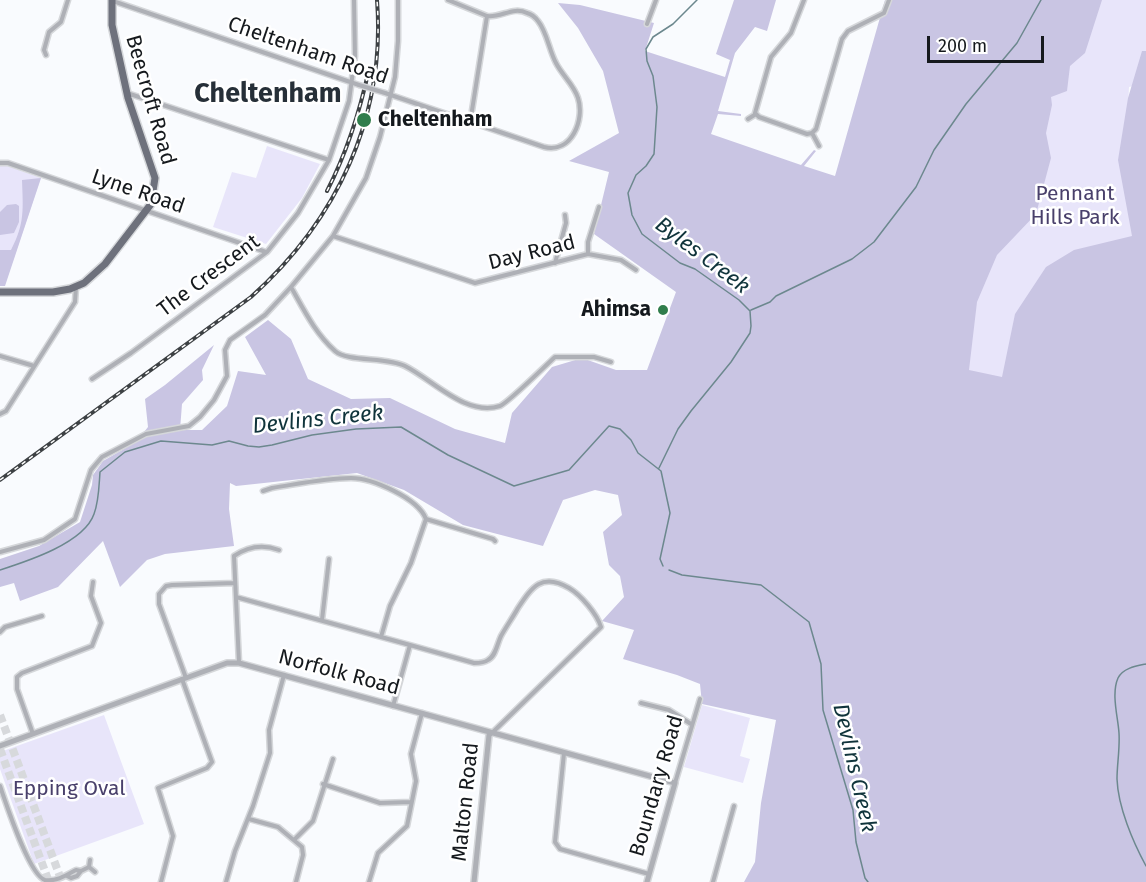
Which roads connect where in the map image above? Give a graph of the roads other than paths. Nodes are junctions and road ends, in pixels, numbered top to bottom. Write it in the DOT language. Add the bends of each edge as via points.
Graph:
graph roads {
  1 [pos="68,0"];
  2 [pos="111,0"];
  3 [pos="353,0"];
  4 [pos="398,0"];
  5 [pos="448,0"];
  6 [pos="656,0"];
  7 [pos="804,0"];
  8 [pos="889,0"];
  9 [pos="487,16"];
  10 [pos="647,24"];
  11 [pos="46,55"];
  12 [pos="352,82"];
  13 [pos="127,93"];
  14 [pos="391,95"];
  15 [pos="756,114"];
  16 [pos="748,118"];
  17 [pos="470,123"];
  18 [pos="812,133"];
  19 [pos="819,146"];
  20 [pos="329,160"];
  21 [pos="0,162"];
  22 [pos="598,207"];
  23 [pos="147,210"];
  24 [pos="565,215"];
  25 [pos="333,236"];
  26 [pos="267,252"];
  27 [pos="588,254"];
  28 [pos="555,263"];
  29 [pos="636,270"];
  30 [pos="76,286"];
  31 [pos="291,287"];
  32 [pos="2,293"];
  33 [pos="0,356"];
  34 [pos="611,362"];
  35 [pos="34,366"];
  36 [pos="92,379"];
  37 [pos="0,414"];
  38 [pos="263,491"];
  39 [pos="426,519"];
  40 [pos="495,541"];
  41 [pos="279,550"];
  42 [pos="0,552"];
  43 [pos="329,559"];
  44 [pos="93,582"];
  45 [pos="235,583"];
  46 [pos="236,597"];
  47 [pos="42,616"];
  48 [pos="322,620"];
  49 [pos="0,632"];
  50 [pos="381,637"];
  51 [pos="410,645"];
  52 [pos="239,663"];
  53 [pos="284,675"];
  54 [pos="184,679"];
  55 [pos="700,699"];
  56 [pos="641,704"];
  57 [pos="393,706"];
  58 [pos="422,713"];
  59 [pos="691,724"];
  60 [pos="492,733"];
  61 [pos="33,734"];
  62 [pos="0,746"];
  63 [pos="564,752"];
  64 [pos="333,759"];
  65 [pos="675,783"];
  66 [pos="323,784"];
  67 [pos="0,786"];
  68 [pos="411,802"];
  69 [pos="734,806"];
  70 [pos="248,819"];
  71 [pos="294,840"];
  72 [pos="90,860"];
  73 [pos="89,867"];
  74 [pos="95,872"];
  75 [pos="649,874"];
  76 [pos="161,882"];
  77 [pos="226,882"];
  78 [pos="296,882"];
  79 [pos="369,882"];
  80 [pos="474,882"];
  81 [pos="647,882"];
  82 [pos="713,882"];
  1 -- 11 [label="street" via="61,21 49,32"];
  2 -- 12 [label="street, Cheltenham Road"];
  2 -- 13 [label="main road, Beecroft Road" via="112,25"];
  3 -- 12 [label="street, The Crescent" via="356,43"];
  4 -- 14 [label="street" via="397,62"];
  5 -- 9 [label="street"];
  6 -- 10 [label="street"];
  7 -- 15 [label="street" via="791,33 771,57"];
  8 -- 18 [label="street" via="884,13 848,31 842,39"];
  9 -- 17 [label="street"];
  9 -- 17 [label="street, Cheltenham Road" via="520,10 539,22 556,63 579,98 580,108 575,131 566,144 556,148"];
  12 -- 14 [label="street, Cheltenham Road, bridge"];
  12 -- 20 [label="street, The Crescent"];
  13 -- 20 [label="street"];
  13 -- 23 [label="main road, Beecroft Road" via="155,178 154,196"];
  14 -- 17 [label="street, Cheltenham Road"];
  14 -- 25 [label="street" via="366,178"];
  15 -- 16 [label="street"];
  15 -- 18 [label="street"];
  18 -- 19 [label="street"];
  20 -- 26 [label="street, The Crescent" via="298,213"];
  21 -- 23 [label="street, Lyne Road"];
  22 -- 27 [label="street"];
  23 -- 26 [label="street, Lyne Road"];
  23 -- 30 [label="main road, Beecroft Road" via="100,270"];
  24 -- 28 [label="street"];
  25 -- 28 [label="street, Day Road" via="475,283"];
  25 -- 31 [label="street"];
  26 -- 36 [label="street, The Crescent"];
  27 -- 28 [label="street, Day Road"];
  27 -- 29 [label="street, Day Road" via="621,260"];
  30 -- 32 [label="main road, Beecroft Road" via="53,292"];
  30 -- 35 [label="street" via="75,302"];
  31 -- 34 [label="street" via="315,330 337,353 405,366 458,400 485,408 502,405 555,357 594,357"];
  31 -- 42 [label="street" via="265,315 230,340 225,350 224,384 201,417 189,426 146,434 102,457 91,470 75,519 44,540"];
  33 -- 35 [label="street"];
  35 -- 37 [label="street" via="6,411"];
  38 -- 39 [label="street" via="359,478 410,500"];
  39 -- 40 [label="street"];
  39 -- 50 [label="street"];
  41 -- 45 [label="street" via="252,547 234,556"];
  43 -- 48 [label="street"];
  44 -- 61 [label="street" via="91,596 101,623 92,646 17,678 17,689"];
  45 -- 46 [label="street"];
  45 -- 54 [label="street" via="172,585 159,594"];
  46 -- 48 [label="street"];
  46 -- 52 [label="street"];
  47 -- 49 [label="street"];
  48 -- 50 [label="street"];
  50 -- 51 [label="street"];
  51 -- 57 [label="street"];
  51 -- 60 [label="street, Malton Road" via="474,663 488,661 536,585 546,581 559,583 574,591 601,625 599,629"];
  52 -- 53 [label="street, Norfolk Road"];
  52 -- 54 [label="street, Norfolk Road" via="227,663"];
  53 -- 57 [label="street, Norfolk Road"];
  53 -- 70 [label="street" via="268,730 270,753"];
  54 -- 61 [label="street, Norfolk Road"];
  54 -- 76 [label="street" via="212,762 207,768 158,788 173,836"];
  55 -- 59 [label="street, Boundary Road"];
  56 -- 59 [label="street" via="669,710"];
  57 -- 58 [label="street, Norfolk Road"];
  58 -- 60 [label="street, Norfolk Road"];
  58 -- 68 [label="street" via="411,754 416,781"];
  59 -- 65 [label="street, Boundary Road"];
  60 -- 63 [label="street, Norfolk Road"];
  60 -- 80 [label="street, Malton Road"];
  61 -- 62 [label="street, Norfolk Road"];
  63 -- 65 [label="street, Norfolk Road"];
  63 -- 75 [label="street" via="557,846"];
  64 -- 66 [label="street"];
  65 -- 75 [label="street, Boundary Road"];
  66 -- 68 [label="street" via="380,802"];
  66 -- 71 [label="street" via="313,821"];
  67 -- 73 [label="street" via="22,845 40,878 52,880"];
  68 -- 79 [label="street" via="406,826 378,853"];
  69 -- 82 [label="street"];
  70 -- 71 [label="street" via="278,827"];
  70 -- 77 [label="street"];
  71 -- 78 [label="street" via="303,851"];
  72 -- 73 [label="street"];
  73 -- 74 [label="street"];
  75 -- 81 [label="street, Boundary Road"];
}
